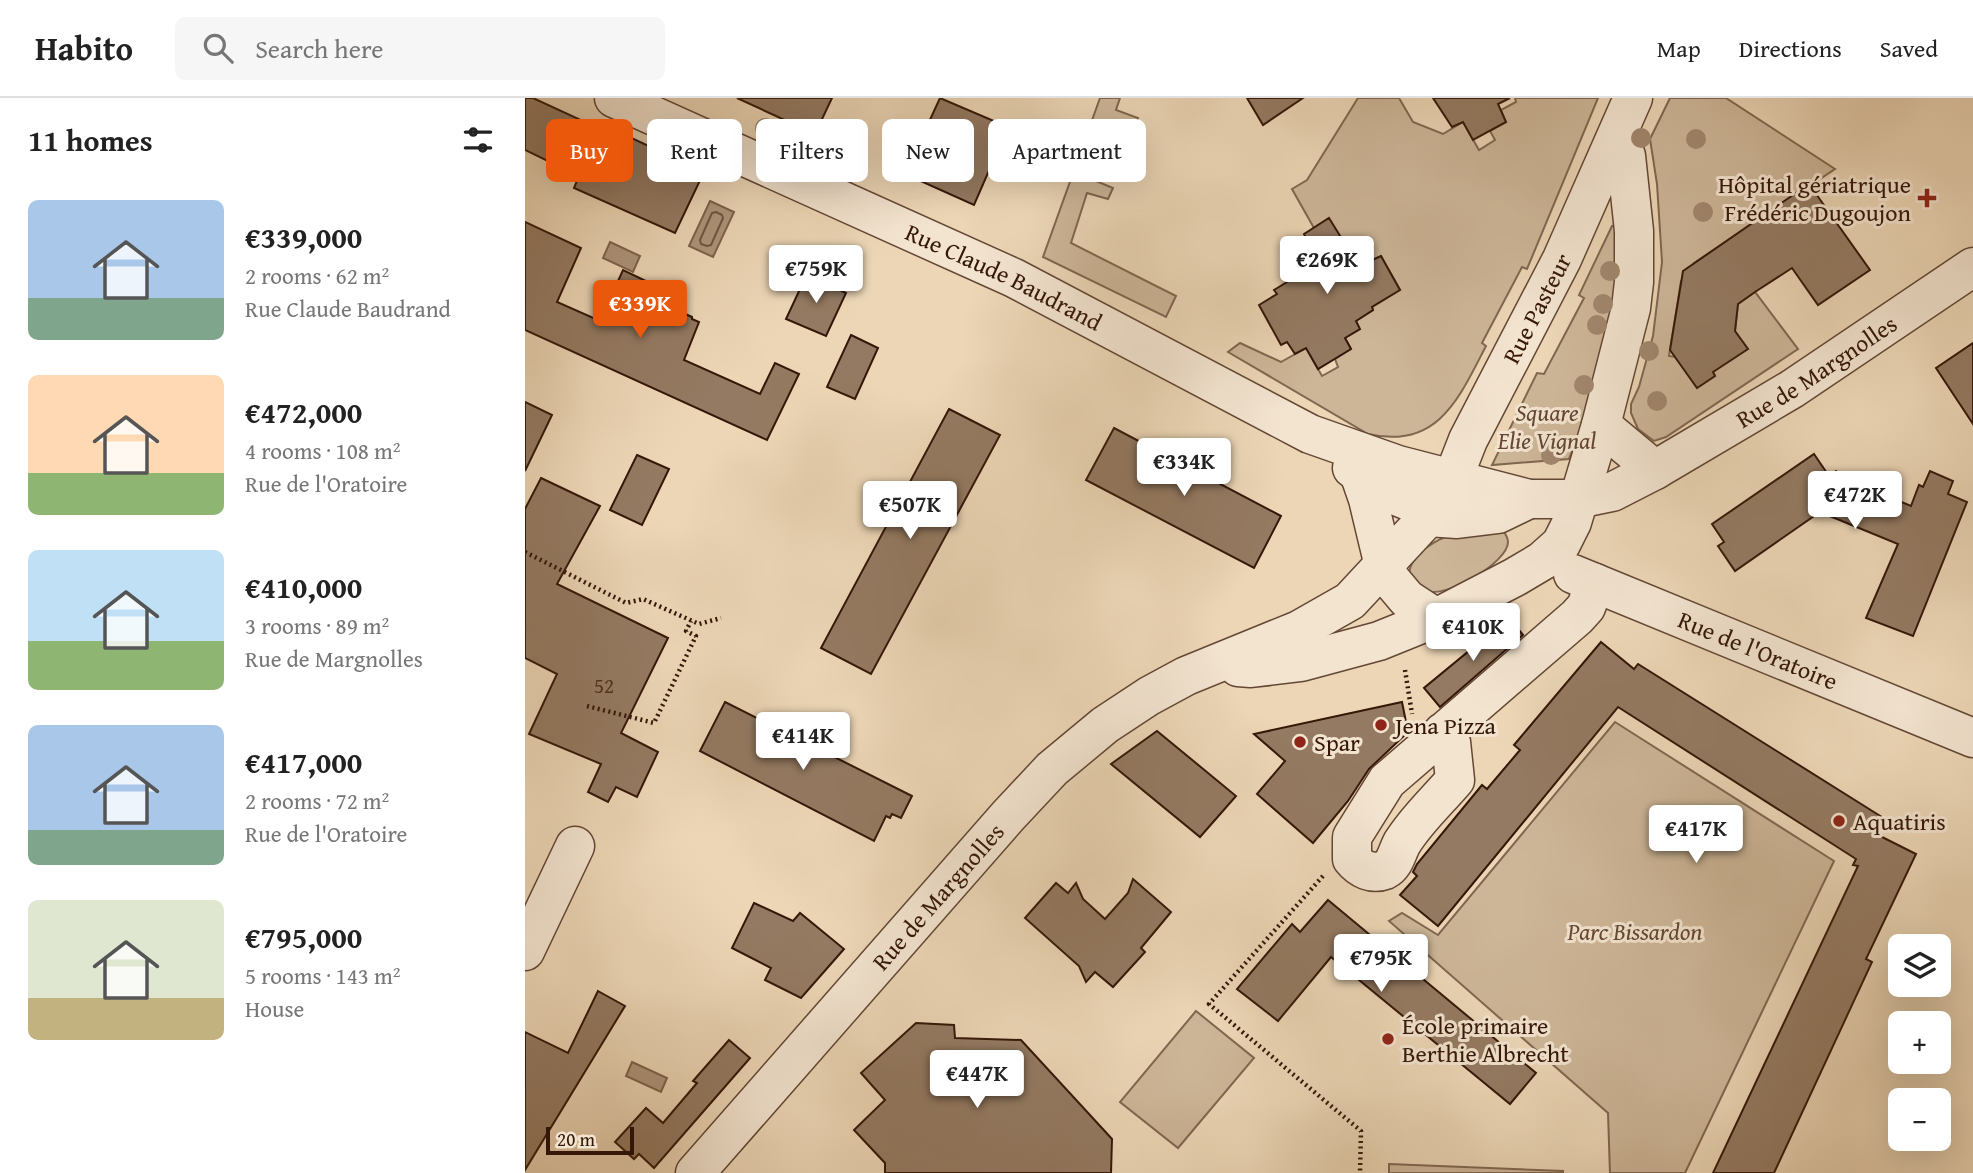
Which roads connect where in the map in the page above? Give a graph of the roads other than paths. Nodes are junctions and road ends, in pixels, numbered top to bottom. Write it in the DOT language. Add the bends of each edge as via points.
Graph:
graph roads {
  1 [pos="614,98"];
  2 [pos="1633,98"];
  3 [pos="1617,136"];
  4 [pos="1973,267"];
  5 [pos="1601,425"];
  6 [pos="1310,434"];
  7 [pos="1655,470"];
  8 [pos="1359,473"];
  9 [pos="1453,481"];
  10 [pos="1529,499"];
  11 [pos="1578,499"];
  12 [pos="1428,517"];
  13 [pos="1542,561"];
  14 [pos="1384,566"];
  15 [pos="1595,583"];
  16 [pos="1436,618"];
  17 [pos="1215,666"];
  18 [pos="1428,727"];
  19 [pos="1973,738"];
  20 [pos="575,846"];
  21 [pos="525,951"];
  22 [pos="695,1173"];
  1 -- 6 [label="street, Rue Claude Baudrand" via="1014,278"];
  2 -- 3 [label="street, Rue Pasteur"];
  3 -- 5 [label="street" via="1626,156 1634,282"];
  3 -- 9 [label="street, Rue Pasteur" via="1562,260 1468,440"];
  4 -- 7 [label="street, Rue de Margnolles" via="1802,382"];
  5 -- 7 [label="street"];
  5 -- 11 [label="street"];
  6 -- 8 [label="street, Rue Claude Baudrand"];
  6 -- 9 [label="street, Rue Claude Baudrand"];
  7 -- 11 [label="street, Rue de Margnolles" via="1612,492"];
  8 -- 9 [label="street, Rue Claude Baudrand" via="1379,489 1411,502 1440,492"];
  8 -- 14 [label="street"];
  9 -- 10 [label="street, Rue de Margnolles"];
  9 -- 12 [label="street, Rue de Margnolles"];
  10 -- 11 [label="street, Rue de Margnolles"];
  10 -- 12 [label="street, Rue de Margnolles" via="1498,514"];
  11 -- 13 [label="street, Rue de Margnolles" via="1561,544"];
  12 -- 14 [label="street, Rue de Margnolles"];
  13 -- 15 [label="street, Rue de l'Oratoire"];
  13 -- 16 [label="street, Rue de Margnolles"];
  14 -- 16 [label="street" via="1407,599"];
  14 -- 17 [label="street, Rue de Margnolles" via="1350,601 1299,630"];
  15 -- 18 [label="street" via="1577,617"];
  15 -- 19 [label="street, Rue de l'Oratoire"];
  16 -- 17 [label="street, Rue de Margnolles" via="1379,641 1301,662 1251,668"];
  17 -- 22 [label="street, Rue de Margnolles" via="1149,695 1052,769"];
  18 -- 18 [label="street" via="1352,837 1356,864 1374,872 1392,865 1403,842 1455,780 1451,741"];
  20 -- 21 [label="street"];
}
